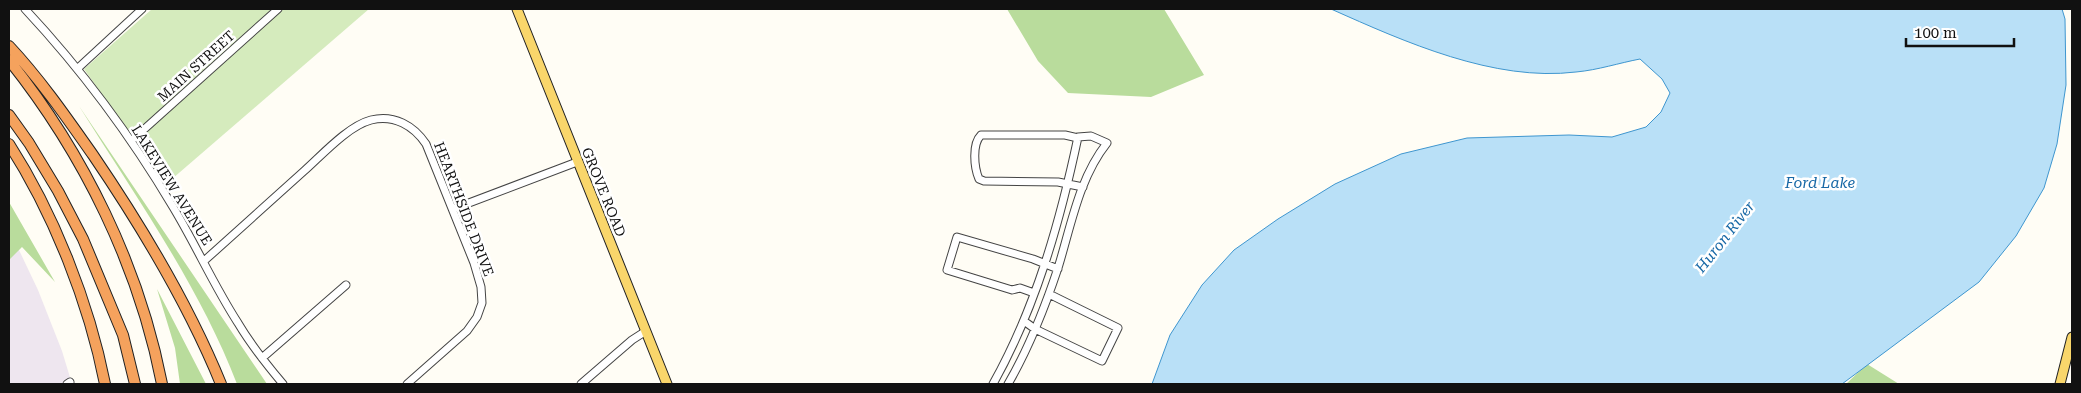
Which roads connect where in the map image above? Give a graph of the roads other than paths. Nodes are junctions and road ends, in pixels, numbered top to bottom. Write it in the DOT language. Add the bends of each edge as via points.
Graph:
graph roads {
  1 [pos="25,9"];
  2 [pos="142,9"];
  3 [pos="278,9"];
  4 [pos="517,9"];
  5 [pos="9,46"];
  6 [pos="9,60"];
  7 [pos="76,69"];
  8 [pos="9,115"];
  9 [pos="1078,138"];
  10 [pos="131,141"];
  11 [pos="9,144"];
  12 [pos="577,162"];
  13 [pos="1068,184"];
  14 [pos="1082,187"];
  15 [pos="453,209"];
  16 [pos="204,260"];
  17 [pos="1045,263"];
  18 [pos="1058,269"];
  19 [pos="346,285"];
  20 [pos="1034,293"];
  21 [pos="1049,294"];
  22 [pos="1024,321"];
  23 [pos="1036,329"];
  24 [pos="646,331"];
  25 [pos="2072,337"];
  26 [pos="262,358"];
  27 [pos="105,384"];
  28 [pos="134,384"];
  29 [pos="162,384"];
  30 [pos="221,384"];
  31 [pos="284,384"];
  32 [pos="407,384"];
  33 [pos="581,384"];
  34 [pos="667,384"];
  35 [pos="993,384"];
  36 [pos="1008,384"];
  37 [pos="2060,384"];
  1 -- 7 [label="street, LAKEVIEW AVENUE"];
  2 -- 7 [label="street"];
  3 -- 10 [label="street, MAIN STREET"];
  4 -- 12 [label="main road, GROVE ROAD"];
  5 -- 30 [label="highway" via="62,111 117,189 170,279"];
  6 -- 29 [label="highway" via="60,130 112,229 139,297"];
  7 -- 10 [label="street, LAKEVIEW AVENUE"];
  8 -- 28 [label="highway" via="54,184 83,239 123,335"];
  9 -- 13 [label="street"];
  9 -- 13 [label="street" via="986,134 976,141 979,179"];
  9 -- 14 [label="street" via="1091,136 1107,143 1095,157"];
  10 -- 16 [label="street, LAKEVIEW AVENUE"];
  11 -- 27 [label="highway" via="39,198 73,275"];
  12 -- 15 [label="street"];
  12 -- 24 [label="main road, GROVE ROAD"];
  13 -- 14 [label="street"];
  13 -- 17 [label="street"];
  14 -- 18 [label="street"];
  15 -- 16 [label="street, HEARTHSIDE DRIVE" via="418,132 393,120 370,120 331,147"];
  15 -- 32 [label="street, HEARTHSIDE DRIVE" via="474,264 482,303 467,331"];
  16 -- 26 [label="street, LAKEVIEW AVENUE" via="238,324"];
  17 -- 18 [label="street"];
  17 -- 20 [label="street"];
  17 -- 20 [label="street" via="956,237 947,270 1012,290 1020,288"];
  18 -- 21 [label="street"];
  19 -- 26 [label="street"];
  20 -- 22 [label="street"];
  21 -- 23 [label="street"];
  21 -- 23 [label="street" via="1118,328 1102,361"];
  22 -- 23 [label="street"];
  22 -- 35 [label="street"];
  23 -- 36 [label="street"];
  24 -- 33 [label="street"];
  24 -- 34 [label="main road, GROVE ROAD"];
  25 -- 37 [label="main road"];
  26 -- 31 [label="street, LAKEVIEW AVENUE"];
}
